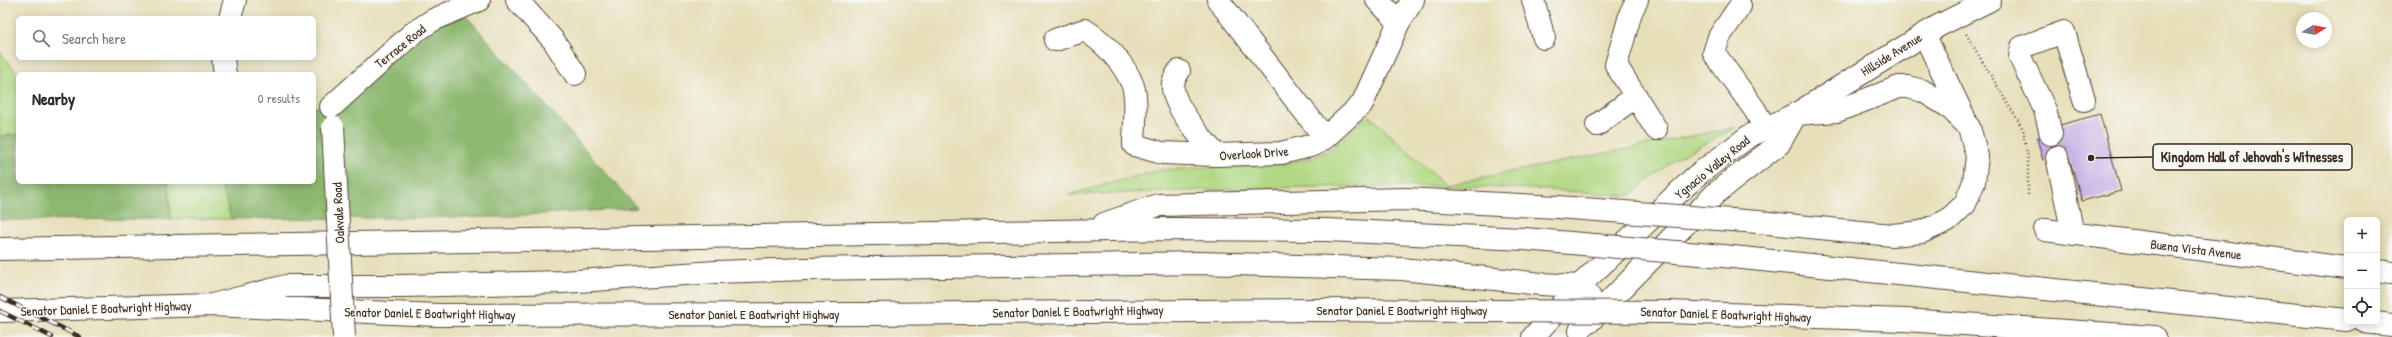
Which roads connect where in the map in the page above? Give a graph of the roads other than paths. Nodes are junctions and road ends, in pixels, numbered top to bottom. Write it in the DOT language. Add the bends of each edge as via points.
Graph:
graph roads {
  1 [pos="235,0"];
  2 [pos="479,0"];
  3 [pos="517,0"];
  4 [pos="1218,0"];
  5 [pos="1377,0"];
  6 [pos="1413,0"];
  7 [pos="1532,0"];
  8 [pos="1636,0"];
  9 [pos="1990,0"];
  10 [pos="1740,6"];
  11 [pos="231,16"];
  12 [pos="1399,22"];
  13 [pos="1924,34"];
  14 [pos="1544,38"];
  15 [pos="1055,40"];
  16 [pos="223,60"];
  17 [pos="1179,71"];
  18 [pos="225,72"];
  19 [pos="575,74"];
  20 [pos="1636,96"];
  21 [pos="2084,100"];
  22 [pos="326,114"];
  23 [pos="1796,114"];
  24 [pos="1597,125"];
  25 [pos="1969,127"];
  26 [pos="1766,128"];
  27 [pos="1656,129"];
  28 [pos="2051,134"];
  29 [pos="1325,138"];
  30 [pos="1216,155"];
  31 [pos="2057,157"];
  32 [pos="1088,230"];
  33 [pos="2045,230"];
  34 [pos="2073,234"];
  35 [pos="0,248"];
  36 [pos="2344,268"];
  37 [pos="2380,271"];
  38 [pos="2392,273"];
  39 [pos="1579,286"];
  40 [pos="212,305"];
  41 [pos="0,310"];
  42 [pos="2344,320"];
  43 [pos="2380,324"];
  44 [pos="2392,325"];
  45 [pos="1578,334"];
  46 [pos="344,337"];
  47 [pos="1533,337"];
  48 [pos="2155,337"];
  1 -- 11 [label="main road"];
  2 -- 22 [label="main road, Terrace Road" via="433,20 413,33"];
  3 -- 19 [label="main road" via="554,41"];
  4 -- 29 [label="main road"];
  5 -- 12 [label="main road"];
  6 -- 12 [label="main road, Overlook Drive"];
  7 -- 14 [label="main road"];
  8 -- 20 [label="main road" via="1616,65"];
  9 -- 13 [label="main road, Hillside Avenue"];
  10 -- 26 [label="main road" via="1719,37 1714,53"];
  12 -- 29 [label="main road, Overlook Drive" via="1362,104"];
  13 -- 23 [label="main road, Hillside Avenue"];
  13 -- 25 [label="main road"];
  15 -- 30 [label="main road, Overlook Drive" via="1085,30 1099,39 1114,56 1133,87 1134,145 1162,153"];
  16 -- 18 [label="main road"];
  17 -- 30 [label="main road" via="1173,83 1177,103"];
  20 -- 24 [label="main road"];
  20 -- 27 [label="main road"];
  21 -- 28 [label="main road" via="2064,32 2022,47 2020,57 2045,110"];
  22 -- 46 [label="main road, Oakvale Road, bridge"];
  23 -- 25 [label="main road" via="1837,111 1899,87 1908,87 1923,91 1949,106"];
  23 -- 26 [label="main road, Ygnacio Valley Road"];
  23 -- 45 [label="main road, Ygnacio Valley Road" via="1779,144 1716,193"];
  25 -- 32 [label="main road, bridge" via="1977,156 1974,182 1965,204 1948,220 1922,232 1892,235 1557,207 1405,199 1158,205"];
  26 -- 39 [label="main road, Ygnacio Valley Road" via="1749,136 1696,176"];
  29 -- 30 [label="main road, Overlook Drive" via="1314,145 1281,153"];
  31 -- 34 [label="main road"];
  32 -- 35 [label="main road"];
  32 -- 42 [label="main road, bridge" via="1318,230 1524,239 1723,256"];
  33 -- 34 [label="main road, Buena Vista Avenue"];
  34 -- 36 [label="main road, Buena Vista Avenue"];
  37 -- 38 [label="main road"];
  39 -- 40 [label="main road" via="1360,266 1161,264 716,272 562,282 463,285 286,286"];
  39 -- 45 [label="main road" via="1587,292 1592,302"];
  39 -- 47 [label="main road, Ygnacio Valley Road"];
  40 -- 41 [label="main road, Senator Daniel E Boatwright Highway"];
  40 -- 48 [label="main road, Senator Daniel E Boatwright Highway, bridge" via="438,315 1310,310 1667,312 1913,321"];
  43 -- 44 [label="main road"];
}
